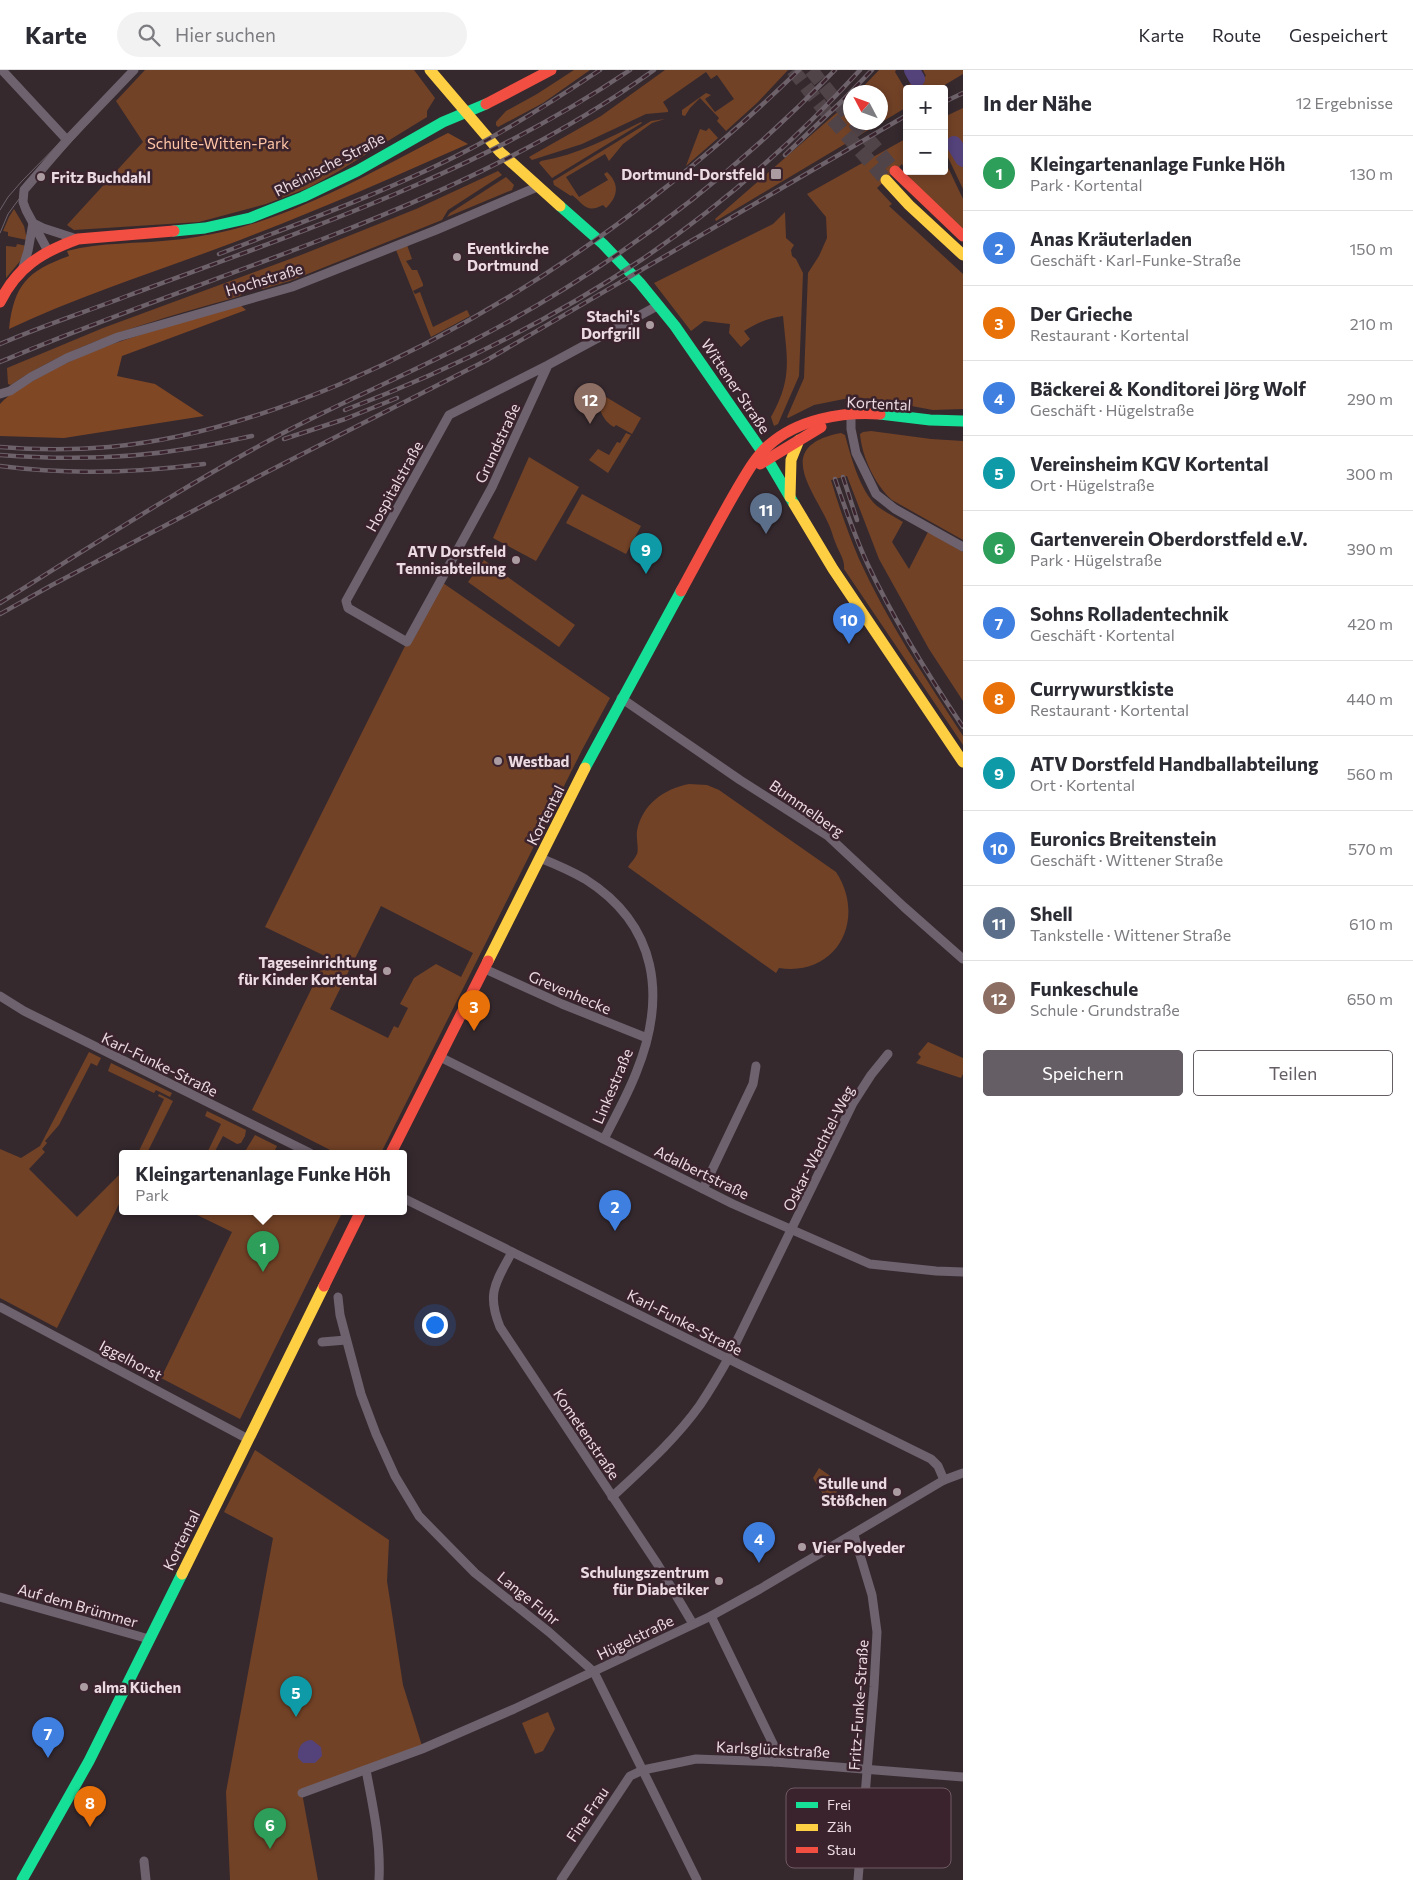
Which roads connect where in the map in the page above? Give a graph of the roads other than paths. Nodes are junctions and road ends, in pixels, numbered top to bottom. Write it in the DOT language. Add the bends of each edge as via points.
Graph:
graph roads {
  1 [pos="2,70"];
  2 [pos="134,70"];
  3 [pos="430,70"];
  4 [pos="551,70"];
  5 [pos="466,112"];
  6 [pos="67,140"];
  7 [pos="895,171"];
  8 [pos="886,180"];
  9 [pos="533,184"];
  10 [pos="33,223"];
  11 [pos="963,236"];
  12 [pos="78,239"];
  13 [pos="48,251"];
  14 [pos="963,255"];
  15 [pos="23,267"];
  16 [pos="0,302"];
  17 [pos="658,304"];
  18 [pos="548,365"];
  19 [pos="0,394"];
  20 [pos="851,417"];
  21 [pos="963,421"];
  22 [pos="963,428"];
  23 [pos="801,438"];
  24 [pos="765,456"];
  25 [pos="790,497"];
  26 [pos="963,547"];
  27 [pos="407,642"];
  28 [pos="621,698"];
  29 [pos="963,762"];
  30 [pos="540,858"];
  31 [pos="963,959"];
  32 [pos="485,969"];
  33 [pos="0,996"];
  34 [pos="647,1038"];
  35 [pos="888,1054"];
  36 [pos="440,1057"];
  37 [pos="756,1066"];
  38 [pos="604,1139"];
  39 [pos="304,1150"];
  40 [pos="393,1150"];
  41 [pos="703,1189"];
  42 [pos="407,1200"];
  43 [pos="359,1215"];
  44 [pos="791,1230"];
  45 [pos="512,1252"];
  46 [pos="963,1272"];
  47 [pos="338,1297"];
  48 [pos="0,1307"];
  49 [pos="346,1340"];
  50 [pos="322,1342"];
  51 [pos="728,1359"];
  52 [pos="248,1439"];
  53 [pos="963,1473"];
  54 [pos="944,1480"];
  55 [pos="612,1497"];
  56 [pos="854,1535"];
  57 [pos="0,1596"];
  58 [pos="712,1616"];
  59 [pos="693,1624"];
  60 [pos="149,1639"];
  61 [pos="594,1672"];
  62 [pos="775,1762"];
  63 [pos="867,1769"];
  64 [pos="366,1770"];
  65 [pos="642,1770"];
  66 [pos="963,1778"];
  67 [pos="865,1788"];
  68 [pos="302,1793"];
  69 [pos="144,1861"];
  70 [pos="22,1880"];
  71 [pos="146,1880"];
  72 [pos="379,1880"];
  73 [pos="560,1880"];
  74 [pos="698,1880"];
  1 -- 6 [label="street"];
  2 -- 6 [label="street"];
  3 -- 5 [label="main road, Wittener Straße"];
  4 -- 5 [label="main road, Rheinische Straße"];
  5 -- 9 [label="main road, Wittener Straße"];
  5 -- 12 [label="main road, Rheinische Straße" via="312,193 250,218 205,228"];
  6 -- 10 [label="street" via="24,190 24,202"];
  7 -- 11 [label="main road"];
  8 -- 14 [label="main road"];
  9 -- 17 [label="main road, Wittener Straße" via="595,237"];
  9 -- 19 [label="street, Hochstraße" via="436,230 292,288 118,337 67,358"];
  10 -- 12 [label="street"];
  10 -- 13 [label="street"];
  10 -- 15 [label="street"];
  12 -- 13 [label="main road, Rheinische Straße"];
  13 -- 15 [label="main road, Rheinische Straße"];
  15 -- 16 [label="main road, Rheinische Straße"];
  17 -- 18 [label="street"];
  17 -- 24 [label="main road, Wittener Straße" via="690,345"];
  18 -- 27 [label="street, Grundstraße" via="496,480"];
  18 -- 27 [label="street, Hospitalstraße" via="447,417 346,601 352,612"];
  20 -- 21 [label="main road, Kortental" via="877,414 930,421"];
  20 -- 22 [label="main road, Kortental"];
  20 -- 23 [label="main road, Kortental"];
  20 -- 24 [label="main road, Kortental" via="819,420 795,429 774,441"];
  20 -- 26 [label="street" via="856,453 876,494 894,509"];
  23 -- 24 [label="main road, Kortental" via="781,453"];
  23 -- 25 [label="main road" via="790,461"];
  24 -- 25 [label="main road, Wittener Straße"];
  24 -- 28 [label="main road, Kortental" via="750,468"];
  25 -- 29 [label="main road, Wittener Straße" via="833,569"];
  28 -- 30 [label="main road, Kortental"];
  28 -- 31 [label="street, Bummelberg" via="828,836"];
  30 -- 32 [label="main road, Kortental"];
  30 -- 34 [label="street, Linkestraße" via="574,873 599,889 622,910 640,935 652,977"];
  32 -- 34 [label="street, Grevenhecke"];
  32 -- 36 [label="main road, Kortental"];
  33 -- 39 [label="street, Karl-Funke-Straße" via="24,1011"];
  34 -- 38 [label="street, Linkestraße" via="636,1072"];
  35 -- 44 [label="street, Oskar-Wachtel-Weg" via="853,1103"];
  36 -- 38 [label="street, Adalbertstraße"];
  36 -- 40 [label="main road, Kortental"];
  37 -- 41 [label="street" via="753,1084"];
  38 -- 41 [label="street, Adalbertstraße"];
  41 -- 44 [label="street, Adalbertstraße"];
  42 -- 45 [label="street, Karl-Funke-Straße"];
  43 -- 52 [label="main road, Kortental"];
  44 -- 46 [label="street, Adalbertstraße" via="870,1264"];
  44 -- 51 [label="street, Oskar-Wachtel-Weg"];
  45 -- 51 [label="street, Karl-Funke-Straße"];
  45 -- 55 [label="street, Kometenstraße" via="499,1277 493,1310 500,1327"];
  47 -- 49 [label="street, Lange Fuhr"];
  48 -- 52 [label="street, Iggelhorst"];
  49 -- 50 [label="street"];
  49 -- 61 [label="street, Lange Fuhr" via="376,1434 418,1516 475,1573 550,1632"];
  51 -- 54 [label="street, Karl-Funke-Straße" via="931,1459"];
  51 -- 55 [label="street, Oskar-Wachtel-Weg" via="699,1406 674,1437"];
  52 -- 60 [label="main road, Kortental"];
  53 -- 54 [label="street, Hügelstraße"];
  54 -- 56 [label="street, Hügelstraße"];
  55 -- 59 [label="street, Kometenstraße"];
  56 -- 58 [label="street, Hügelstraße"];
  56 -- 63 [label="street, Fritz-Funke-Straße" via="876,1614"];
  57 -- 60 [label="street, Auf dem Brümmer"];
  58 -- 59 [label="street, Hügelstraße"];
  58 -- 62 [label="street" via="775,1748"];
  59 -- 61 [label="street, Hügelstraße"];
  60 -- 70 [label="main road, Kortental" via="89,1760"];
  61 -- 64 [label="street, Hügelstraße" via="422,1749"];
  61 -- 65 [label="street, Lange Fuhr"];
  62 -- 63 [label="street, Karlsglückstraße"];
  62 -- 65 [label="street, Karlsglückstraße" via="696,1759"];
  63 -- 66 [label="street, Karlsglückstraße"];
  63 -- 67 [label="street, Fritz-Funke-Straße"];
  64 -- 68 [label="street, Hügelstraße"];
  64 -- 72 [label="street" via="377,1825"];
  65 -- 73 [label="street, Fine Frau" via="630,1776"];
  65 -- 74 [label="street, Lange Fuhr"];
  69 -- 71 [label="street"];
}
